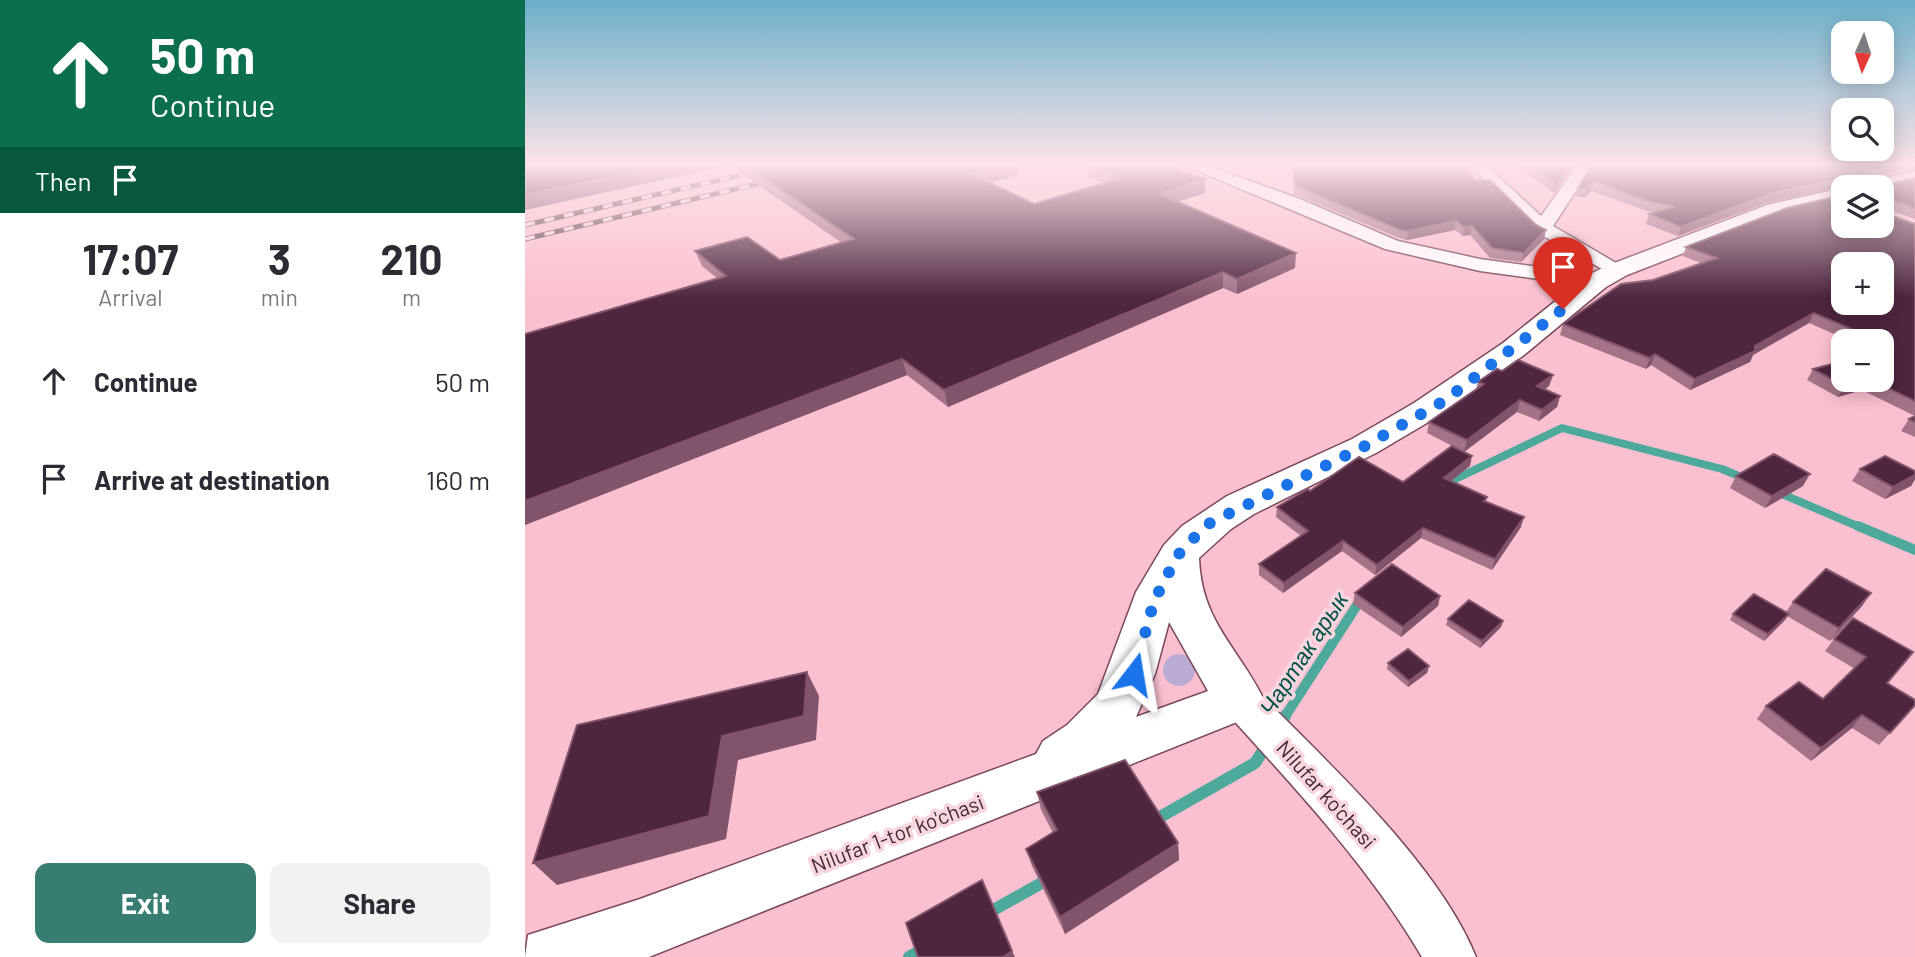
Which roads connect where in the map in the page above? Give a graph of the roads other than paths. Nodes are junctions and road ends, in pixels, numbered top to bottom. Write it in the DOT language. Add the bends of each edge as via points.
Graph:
graph roads {
  1 [pos="1307,209"];
  2 [pos="1522,209"];
  3 [pos="1552,209"];
  4 [pos="1784,209"];
  5 [pos="1543,228"];
  6 [pos="1608,275"];
  7 [pos="1192,540"];
  8 [pos="1240,701"];
  9 [pos="997,795"];
  10 [pos="550,957"];
  11 [pos="1451,957"];
  1 -- 6 [label="street" via="1392,245 1480,265"];
  2 -- 5 [label="street"];
  3 -- 5 [label="street"];
  4 -- 6 [label="street"];
  5 -- 6 [label="street"];
  6 -- 7 [label="street" via="1444,401"];
  7 -- 8 [label="street, Nilufar ko'chasi" via="1177,574 1181,603"];
  7 -- 9 [label="street" via="1154,601 1127,692 1111,718 1084,743"];
  8 -- 9 [label="street, Nilufar 1-tor ko'chasi"];
  8 -- 11 [label="street, Nilufar ko'chasi" via="1357,823 1423,907"];
  9 -- 10 [label="street, Nilufar 1-tor ko'chasi" via="640,930"];
}
